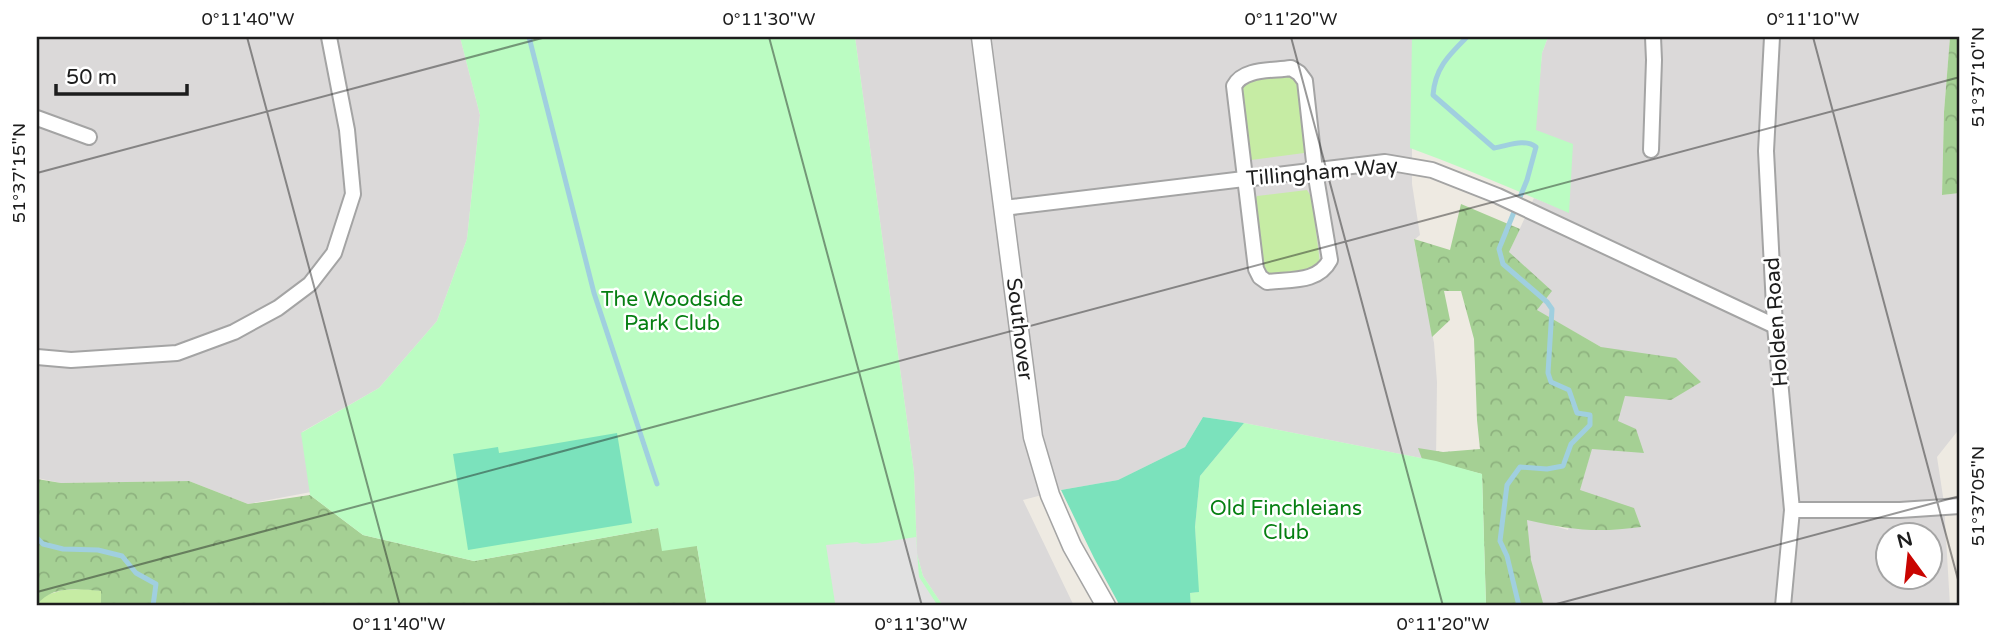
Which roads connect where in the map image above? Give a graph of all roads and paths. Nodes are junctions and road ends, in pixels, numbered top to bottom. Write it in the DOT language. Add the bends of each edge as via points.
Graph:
graph roads {
  1 [pos="329,37"];
  2 [pos="981,37"];
  3 [pos="1653,37"];
  4 [pos="1772,37"];
  5 [pos="37,118"];
  6 [pos="89,137"];
  7 [pos="1651,150"];
  8 [pos="1315,171"];
  9 [pos="1244,180"];
  10 [pos="1004,208"];
  11 [pos="1775,326"];
  12 [pos="37,357"];
  13 [pos="1960,506"];
  14 [pos="1792,510"];
  15 [pos="1106,606"];
  16 [pos="1783,606"];
  1 -- 12 [label="street" via="347,130 353,194 334,253 310,285 278,309 234,332 177,353 71,360"];
  2 -- 10 [label="street, Southover"];
  3 -- 7 [label="street"];
  4 -- 11 [label="street, Holden Road" via="1766,151"];
  5 -- 6 [label="street"];
  8 -- 9 [label="street, Tillingham Way"];
  8 -- 9 [label="street" via="1305,81 1291,68 1246,74 1234,86"];
  8 -- 9 [label="street" via="1330,260 1316,277 1267,282 1260,277"];
  8 -- 11 [label="street, Tillingham Way" via="1385,162 1416,165 1498,196"];
  9 -- 10 [label="street, Tillingham Way"];
  10 -- 15 [label="street, Southover" via="1033,437 1055,508"];
  11 -- 14 [label="street, Holden Road"];
  13 -- 14 [label="street"];
  14 -- 16 [label="street, Holden Road"];
}
